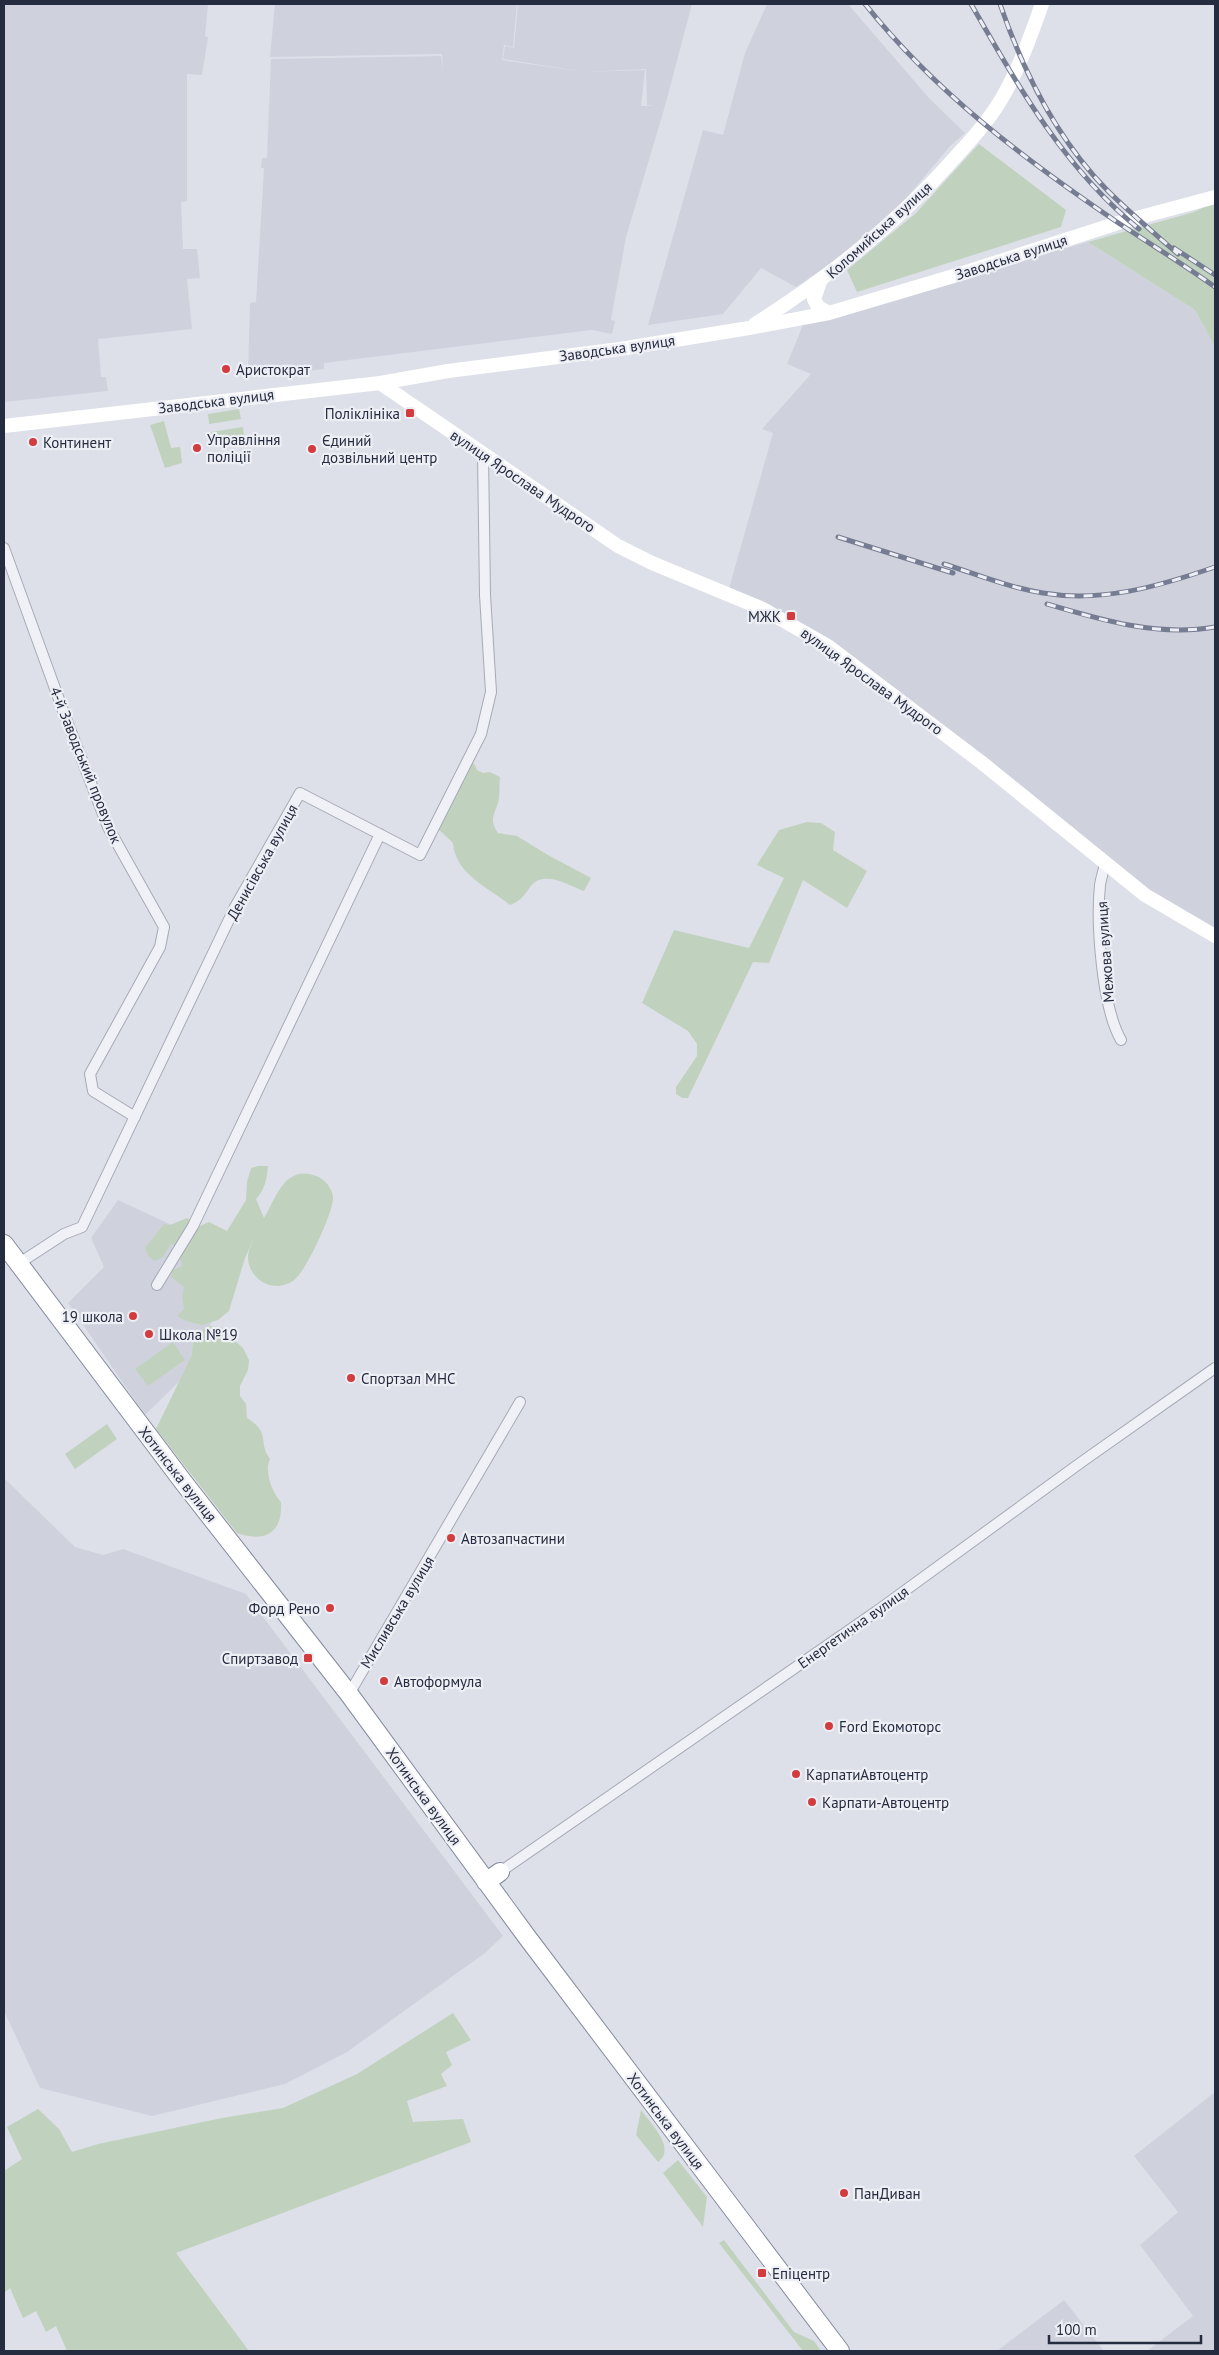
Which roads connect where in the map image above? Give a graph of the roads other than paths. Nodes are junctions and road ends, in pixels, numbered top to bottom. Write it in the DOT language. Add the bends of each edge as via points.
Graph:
graph roads {
  1 [pos="1042,4"];
  2 [pos="1215,197"];
  3 [pos="820,282"];
  4 [pos="830,313"];
  5 [pos="749,328"];
  6 [pos="380,383"];
  7 [pos="4,426"];
  8 [pos="483,454"];
  9 [pos="4,548"];
  10 [pos="380,834"];
  11 [pos="1105,863"];
  12 [pos="1215,936"];
  13 [pos="1120,1040"];
  14 [pos="135,1117"];
  15 [pos="4,1244"];
  16 [pos="18,1264"];
  17 [pos="157,1285"];
  18 [pos="1215,1368"];
  19 [pos="520,1402"];
  20 [pos="349,1694"];
  21 [pos="493,1877"];
  22 [pos="840,2351"];
  1 -- 3 [label="main road, Коломийська вулиця" via="1002,97 984,125 916,200"];
  2 -- 4 [label="main road, Заводська вулиця" via="1118,223"];
  3 -- 4 [label="main road" via="814,299 818,307"];
  3 -- 5 [label="main road, Коломийська вулиця"];
  4 -- 5 [label="main road, Заводська вулиця"];
  5 -- 6 [label="main road, Заводська вулиця"];
  6 -- 7 [label="main road, Заводська вулиця"];
  6 -- 8 [label="main road, вулиця Ярослава Мудрого"];
  8 -- 10 [label="street, Денисівська вулиця" via="485,595 491,692 481,734 420,855"];
  8 -- 11 [label="main road, вулиця Ярослава Мудрого" via="618,546 763,609 828,646 982,762"];
  9 -- 14 [label="street, 4-й Заводський провулок" via="105,820 164,927 160,947 90,1074 93,1091"];
  10 -- 14 [label="street, Денисівська вулиця" via="300,793 235,907"];
  10 -- 17 [label="street" via="193,1226"];
  11 -- 12 [label="main road, вулиця Ярослава Мудрого" via="1145,895"];
  11 -- 13 [label="street, Межова вулиця" via="1100,885 1101,948 1112,1025"];
  14 -- 16 [label="street, Денисівська вулиця" via="82,1227 64,1234"];
  15 -- 16 [label="highway, Хотинська вулиця"];
  16 -- 20 [label="highway, Хотинська вулиця"];
  18 -- 21 [label="street, Енергетична вулиця" via="877,1611"];
  19 -- 20 [label="street, Мисливська вулиця"];
  20 -- 21 [label="highway, Хотинська вулиця"];
  21 -- 22 [label="highway, Хотинська вулиця"];
}
